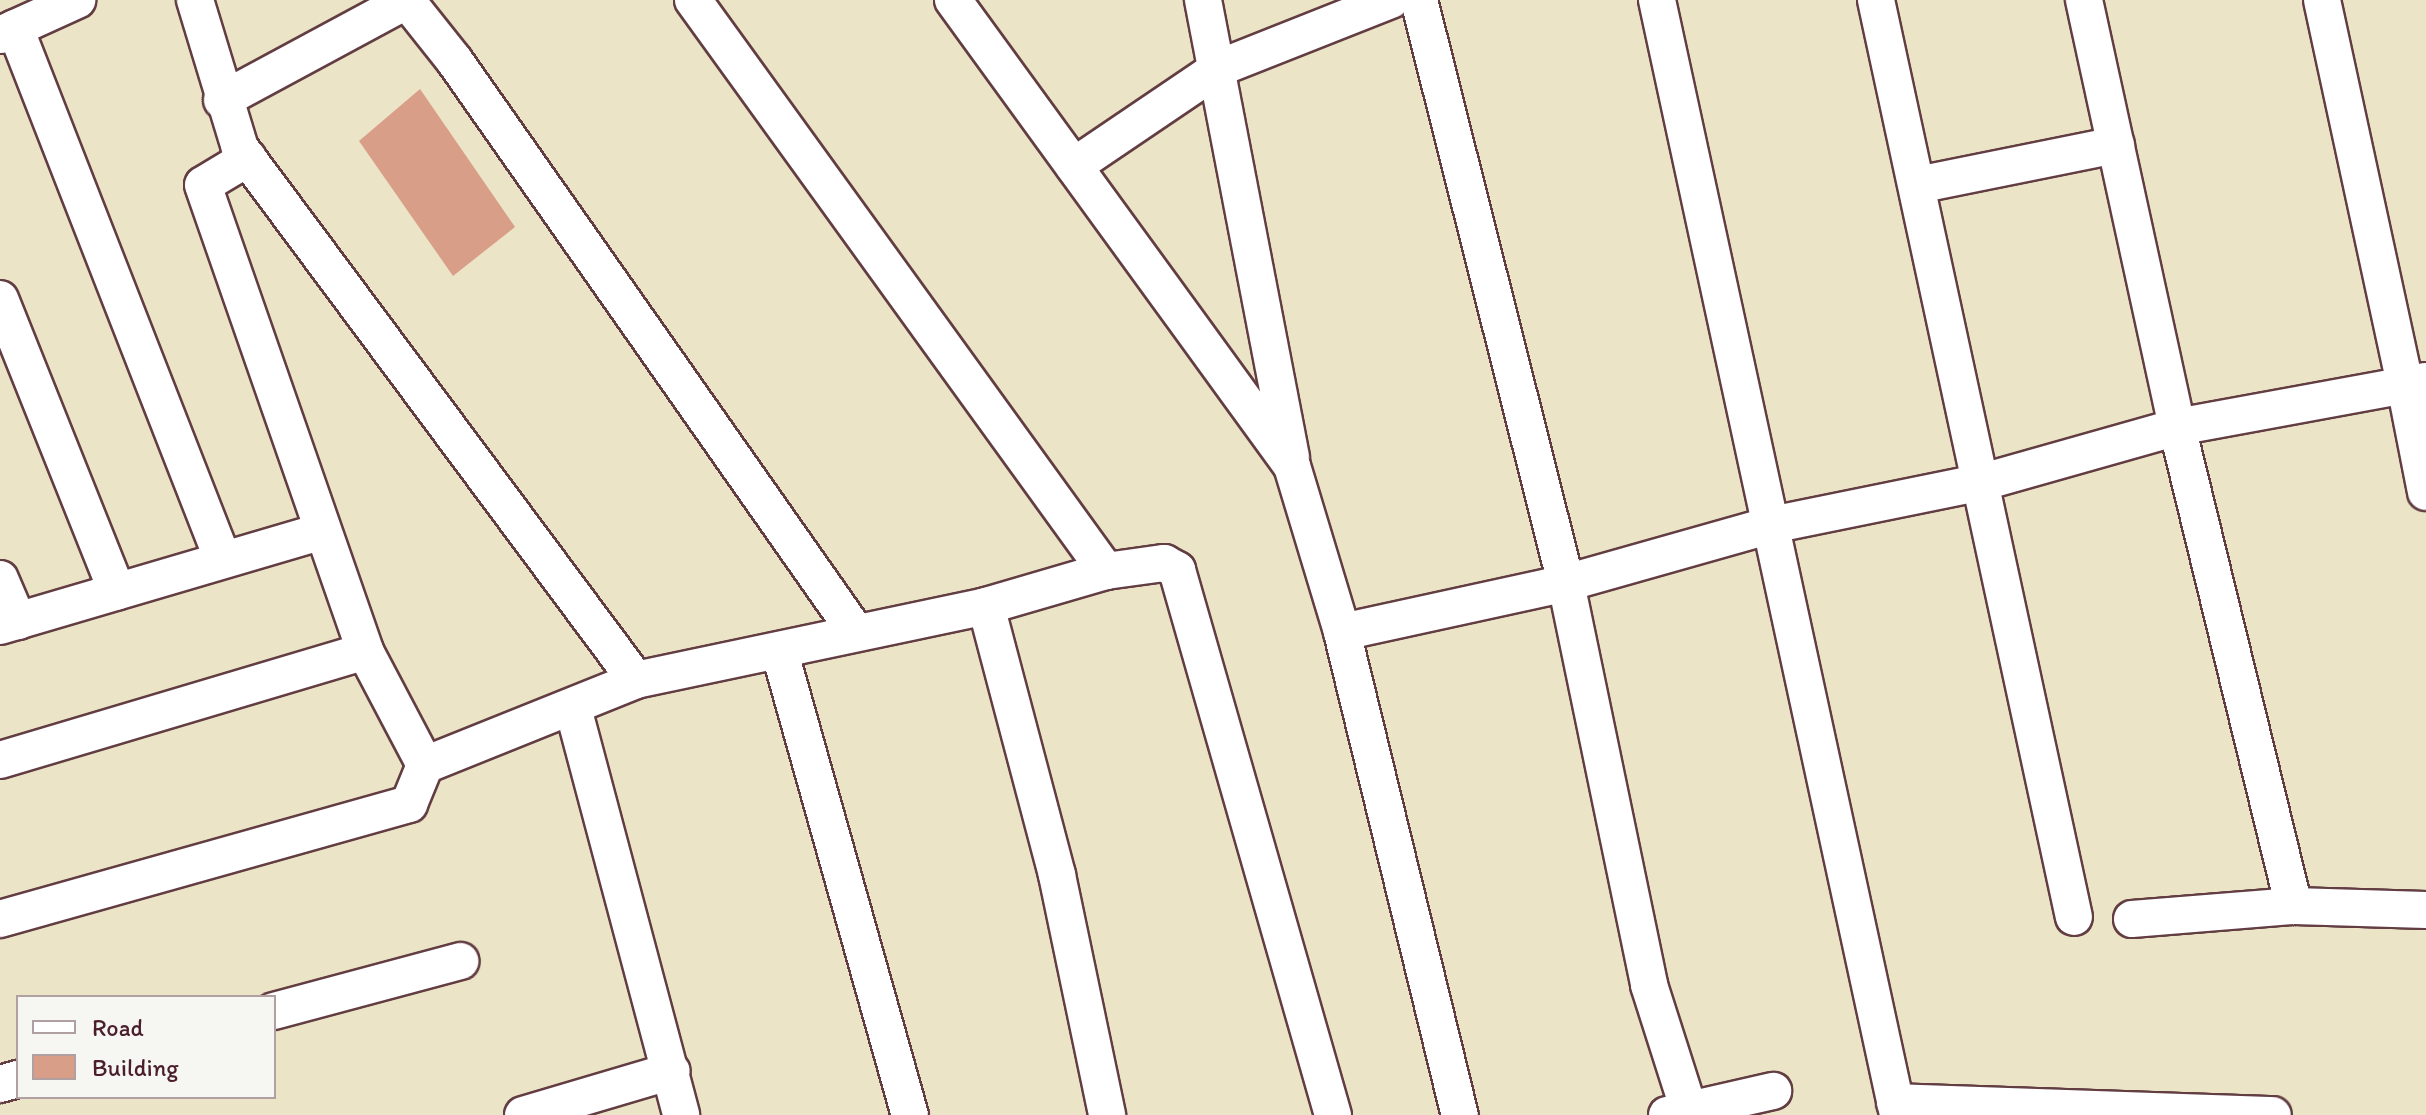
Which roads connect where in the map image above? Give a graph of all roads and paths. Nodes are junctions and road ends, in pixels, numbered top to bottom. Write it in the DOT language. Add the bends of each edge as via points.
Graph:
graph roads {
  1 [pos="77,0"];
  2 [pos="195,0"];
  3 [pos="407,0"];
  4 [pos="693,0"];
  5 [pos="953,0"];
  6 [pos="1203,0"];
  7 [pos="1391,0"];
  8 [pos="1419,0"];
  9 [pos="1657,0"];
  10 [pos="1876,0"];
  11 [pos="2084,0"];
  12 [pos="2322,0"];
  13 [pos="7,32"];
  14 [pos="1219,68"];
  15 [pos="222,100"];
  16 [pos="2116,145"];
  17 [pos="248,158"];
  18 [pos="1074,166"];
  19 [pos="1917,185"];
  20 [pos="0,299"];
  21 [pos="2416,383"];
  22 [pos="2177,427"];
  23 [pos="1292,466"];
  24 [pos="1983,482"];
  25 [pos="2426,492"];
  26 [pos="1771,525"];
  27 [pos="320,532"];
  28 [pos="223,560"];
  29 [pos="1106,571"];
  30 [pos="0,579"];
  31 [pos="1566,583"];
  32 [pos="117,592"];
  33 [pos="986,606"];
  34 [pos="9,624"];
  35 [pos="855,631"];
  36 [pos="1342,632"];
  37 [pos="365,651"];
  38 [pos="780,653"];
  39 [pos="636,680"];
  40 [pos="573,708"];
  41 [pos="0,760"];
  42 [pos="425,765"];
  43 [pos="2294,906"];
  44 [pos="2426,910"];
  45 [pos="2074,917"];
  46 [pos="0,919"];
  47 [pos="2132,919"];
  48 [pos="460,961"];
  49 [pos="276,1010"];
  50 [pos="672,1071"];
  51 [pos="1773,1091"];
  52 [pos="1896,1108"];
  53 [pos="1678,1113"];
  54 [pos="523,1115"];
  55 [pos="681,1115"];
  56 [pos="910,1115"];
  57 [pos="1107,1115"];
  58 [pos="1333,1115"];
  59 [pos="1460,1115"];
  60 [pos="2273,1115"];
  1 -- 13 [label="street"];
  2 -- 15 [label="street"];
  3 -- 15 [label="street"];
  3 -- 35 [label="street"];
  4 -- 29 [label="street"];
  5 -- 18 [label="street"];
  6 -- 14 [label="street"];
  7 -- 14 [label="street"];
  8 -- 31 [label="street"];
  9 -- 26 [label="street"];
  10 -- 19 [label="street"];
  11 -- 16 [label="street"];
  12 -- 21 [label="street"];
  13 -- 28 [label="street"];
  14 -- 18 [label="street"];
  14 -- 23 [label="street"];
  15 -- 17 [label="street"];
  16 -- 19 [label="street"];
  16 -- 22 [label="street"];
  17 -- 27 [label="street" via="203,185"];
  17 -- 39 [label="street"];
  18 -- 23 [label="street"];
  19 -- 24 [label="street"];
  20 -- 32 [label="street"];
  21 -- 22 [label="street"];
  21 -- 25 [label="street"];
  22 -- 24 [label="street"];
  22 -- 43 [label="street"];
  23 -- 36 [label="street"];
  24 -- 26 [label="street"];
  24 -- 45 [label="street"];
  26 -- 31 [label="street"];
  26 -- 52 [label="street"];
  27 -- 28 [label="street"];
  27 -- 37 [label="street"];
  28 -- 32 [label="street"];
  29 -- 33 [label="street"];
  29 -- 58 [label="street" via="1164,563 1177,570"];
  30 -- 34 [label="street"];
  31 -- 36 [label="street"];
  31 -- 53 [label="street"];
  32 -- 34 [label="street"];
  33 -- 35 [label="street"];
  33 -- 57 [label="street" via="1057,875"];
  35 -- 38 [label="street"];
  36 -- 59 [label="street"];
  37 -- 41 [label="street"];
  37 -- 42 [label="street"];
  38 -- 39 [label="street"];
  38 -- 56 [label="street"];
  39 -- 40 [label="street"];
  40 -- 42 [label="street"];
  40 -- 50 [label="street"];
  42 -- 46 [label="street" via="409,804"];
  43 -- 44 [label="street"];
  43 -- 47 [label="street"];
  48 -- 49 [label="street"];
  50 -- 54 [label="street"];
  50 -- 55 [label="street"];
  51 -- 53 [label="street"];
  52 -- 60 [label="street"];
}
